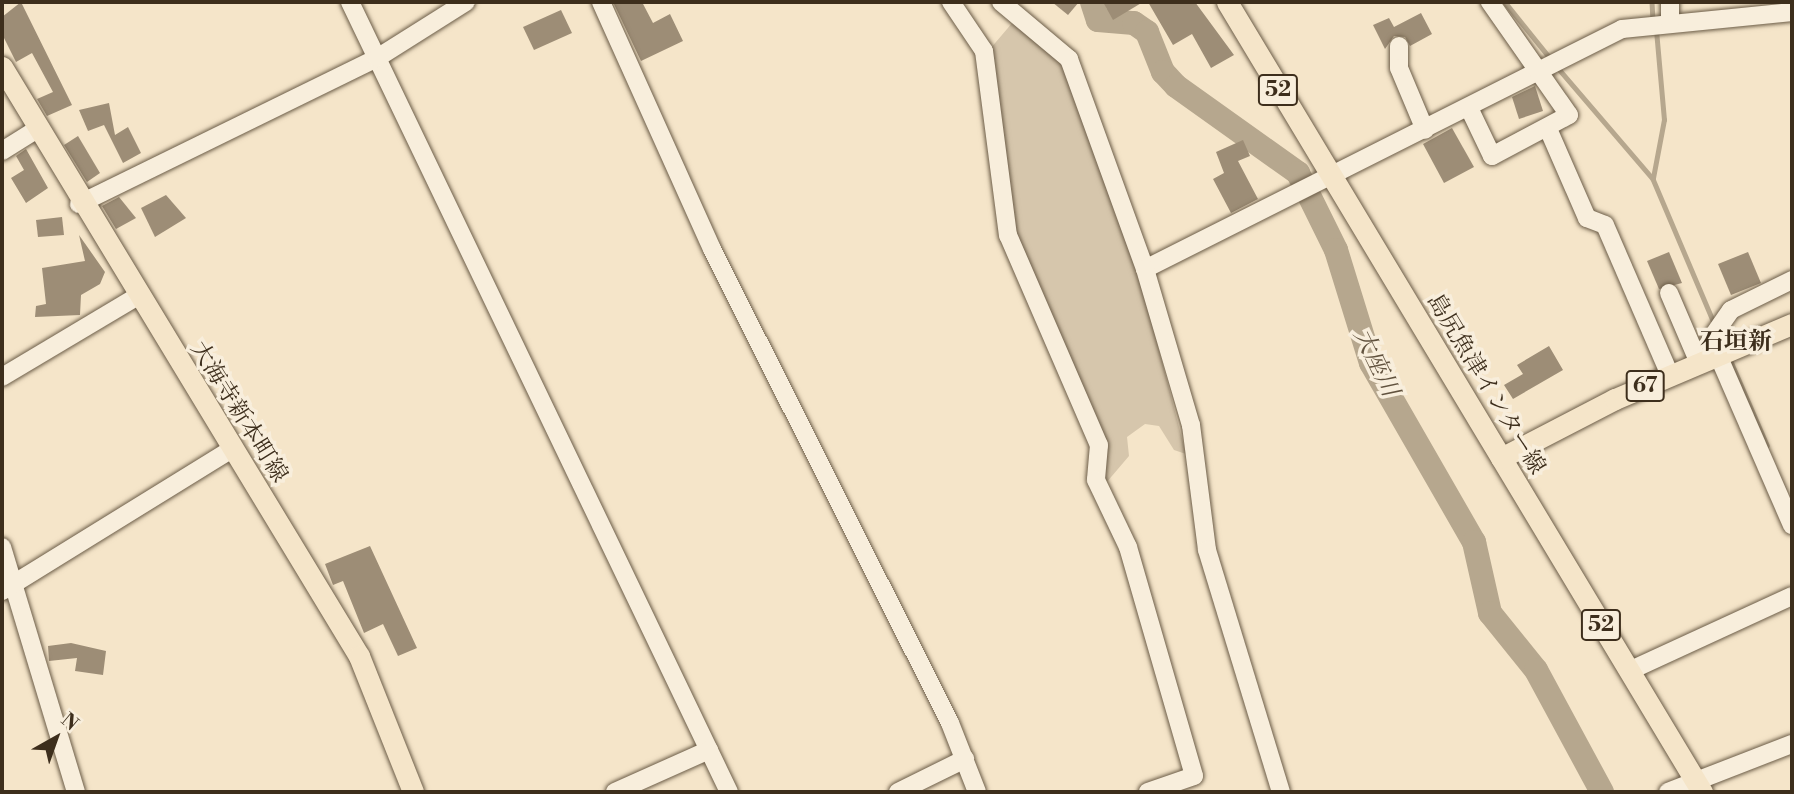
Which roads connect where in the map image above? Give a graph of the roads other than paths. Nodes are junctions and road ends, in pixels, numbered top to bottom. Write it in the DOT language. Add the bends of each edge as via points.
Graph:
graph roads {
  1 [pos="350,2"];
  2 [pos="466,2"];
  3 [pos="601,2"];
  4 [pos="951,2"];
  5 [pos="1001,2"];
  6 [pos="1227,2"];
  7 [pos="1490,2"];
  8 [pos="1670,2"];
  9 [pos="1792,12"];
  10 [pos="1670,23"];
  11 [pos="1399,46"];
  12 [pos="377,58"];
  13 [pos="2,67"];
  14 [pos="1537,71"];
  15 [pos="1469,110"];
  16 [pos="34,130"];
  17 [pos="1425,130"];
  18 [pos="1549,131"];
  19 [pos="2,151"];
  20 [pos="1329,179"];
  21 [pos="79,204"];
  22 [pos="1145,269"];
  23 [pos="1792,280"];
  24 [pos="1669,293"];
  25 [pos="136,296"];
  26 [pos="1792,324"];
  27 [pos="1708,359"];
  28 [pos="1670,375"];
  29 [pos="2,377"];
  30 [pos="232,449"];
  31 [pos="1501,458"];
  32 [pos="1792,525"];
  33 [pos="2,547"];
  34 [pos="7,588"];
  35 [pos="1792,596"];
  36 [pos="1629,671"];
  37 [pos="1792,744"];
  38 [pos="709,750"];
  39 [pos="965,759"];
  40 [pos="1699,788"];
  41 [pos="76,792"];
  42 [pos="413,792"];
  43 [pos="615,792"];
  44 [pos="729,792"];
  45 [pos="898,792"];
  46 [pos="977,792"];
  47 [pos="1148,792"];
  48 [pos="1280,792"];
  49 [pos="1668,792"];
  1 -- 12 [label="street"];
  2 -- 12 [label="street"];
  3 -- 39 [label="street" via="712,249"];
  4 -- 47 [label="street" via="984,51 1009,235 1099,445 1096,480 1128,547 1194,776"];
  5 -- 22 [label="street" via="1069,59"];
  6 -- 20 [label="main road, 島尻魚津インター線 / 52"];
  7 -- 14 [label="street"];
  8 -- 10 [label="street"];
  9 -- 10 [label="street"];
  10 -- 14 [label="street" via="1622,30"];
  11 -- 17 [label="street" via="1399,68"];
  12 -- 21 [label="street"];
  12 -- 38 [label="street"];
  13 -- 16 [label="main road, 大海寺新本町線"];
  14 -- 15 [label="street"];
  14 -- 18 [label="street" via="1569,115"];
  15 -- 17 [label="street"];
  15 -- 18 [label="street" via="1492,156"];
  16 -- 19 [label="street"];
  16 -- 21 [label="main road, 大海寺新本町線"];
  17 -- 20 [label="street"];
  18 -- 28 [label="street" via="1587,218 1605,225"];
  20 -- 22 [label="street"];
  20 -- 31 [label="main road, 島尻魚津インター線 / 52"];
  21 -- 25 [label="main road, 大海寺新本町線"];
  22 -- 48 [label="street" via="1191,425 1207,550"];
  23 -- 27 [label="street" via="1717,323"];
  24 -- 27 [label="street"];
  25 -- 29 [label="street"];
  25 -- 30 [label="main road, 大海寺新本町線"];
  26 -- 27 [label="main road, 67"];
  27 -- 28 [label="main road, 67"];
  27 -- 32 [label="street"];
  28 -- 31 [label="main road, 67"];
  30 -- 34 [label="street"];
  30 -- 42 [label="main road, 大海寺新本町線" via="359,656"];
  31 -- 36 [label="main road, 島尻魚津インター線 / 52"];
  33 -- 34 [label="street"];
  34 -- 41 [label="street"];
  35 -- 36 [label="street"];
  36 -- 40 [label="main road, 島尻魚津インター線 / 52"];
  37 -- 40 [label="street"];
  38 -- 43 [label="street"];
  38 -- 44 [label="street"];
  39 -- 45 [label="street"];
  39 -- 46 [label="street"];
  40 -- 49 [label="street"];
}
